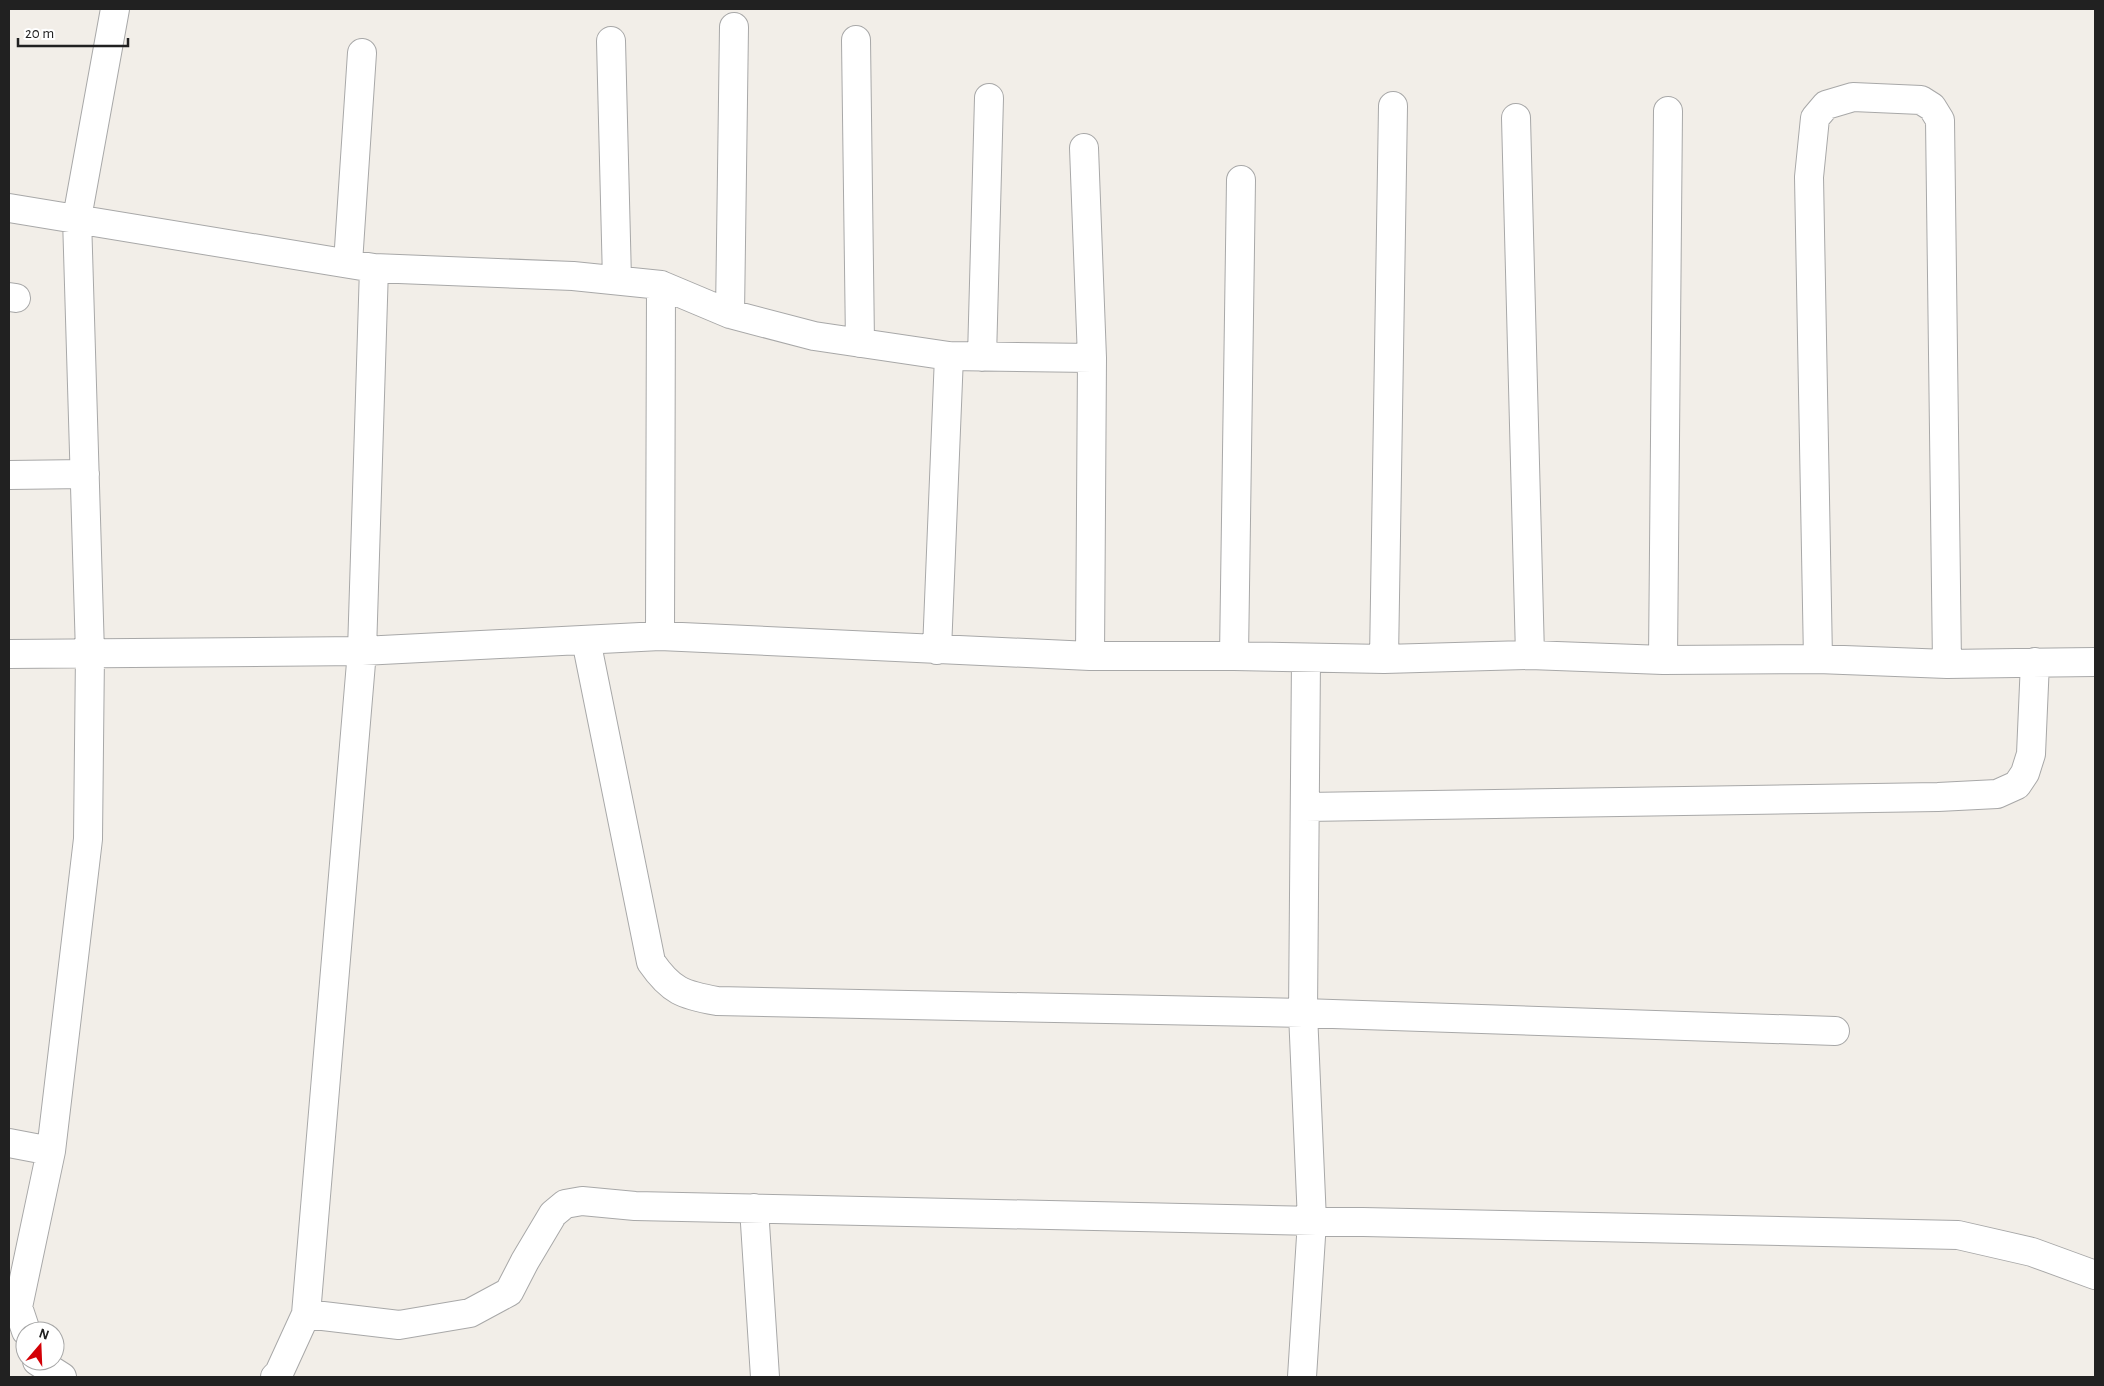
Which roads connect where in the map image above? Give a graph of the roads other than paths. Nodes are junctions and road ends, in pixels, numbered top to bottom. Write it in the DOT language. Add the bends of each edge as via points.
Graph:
graph roads {
  1 [pos="115,9"];
  2 [pos="734,27"];
  3 [pos="856,40"];
  4 [pos="610,41"];
  5 [pos="362,53"];
  6 [pos="988,98"];
  7 [pos="1393,106"];
  8 [pos="1668,112"];
  9 [pos="1516,118"];
  10 [pos="1084,148"];
  11 [pos="1242,180"];
  12 [pos="9,208"];
  13 [pos="77,218"];
  14 [pos="361,266"];
  15 [pos="617,280"];
  16 [pos="661,285"];
  17 [pos="730,314"];
  18 [pos="860,343"];
  19 [pos="949,356"];
  20 [pos="982,357"];
  21 [pos="1092,358"];
  22 [pos="85,474"];
  23 [pos="9,475"];
  24 [pos="660,636"];
  25 [pos="586,640"];
  26 [pos="937,650"];
  27 [pos="362,651"];
  28 [pos="90,653"];
  29 [pos="9,654"];
  30 [pos="1530,655"];
  31 [pos="1090,656"];
  32 [pos="1234,656"];
  33 [pos="1306,659"];
  34 [pos="1818,659"];
  35 [pos="1384,660"];
  36 [pos="1663,660"];
  37 [pos="2035,662"];
  38 [pos="2095,662"];
  39 [pos="1947,664"];
  40 [pos="1306,807"];
  41 [pos="1304,1013"];
  42 [pos="1835,1031"];
  43 [pos="9,1143"];
  44 [pos="51,1151"];
  45 [pos="754,1208"];
  46 [pos="1312,1221"];
  47 [pos="2095,1275"];
  48 [pos="306,1314"];
  49 [pos="18,1315"];
  50 [pos="275,1377"];
  51 [pos="765,1377"];
  52 [pos="1302,1377"];
  1 -- 13 [label="street"];
  2 -- 17 [label="street"];
  3 -- 18 [label="street"];
  4 -- 15 [label="street"];
  5 -- 14 [label="street"];
  6 -- 20 [label="street"];
  7 -- 35 [label="street"];
  8 -- 36 [label="street"];
  9 -- 30 [label="street"];
  10 -- 21 [label="street"];
  11 -- 32 [label="street"];
  12 -- 13 [label="street"];
  13 -- 14 [label="street"];
  13 -- 22 [label="street"];
  14 -- 15 [label="street"];
  14 -- 27 [label="street"];
  15 -- 16 [label="street"];
  16 -- 17 [label="street"];
  16 -- 24 [label="street"];
  17 -- 18 [label="street" via="814,336"];
  18 -- 19 [label="street"];
  19 -- 20 [label="street"];
  19 -- 26 [label="street"];
  20 -- 21 [label="street"];
  21 -- 31 [label="street"];
  22 -- 23 [label="street"];
  22 -- 28 [label="street"];
  24 -- 25 [label="street"];
  24 -- 26 [label="street"];
  25 -- 27 [label="street"];
  25 -- 41 [label="street" via="650,962 664,981 688,996 717,1001"];
  26 -- 31 [label="street"];
  27 -- 28 [label="street"];
  27 -- 48 [label="street"];
  28 -- 29 [label="street"];
  28 -- 44 [label="street" via="88,839"];
  30 -- 35 [label="street"];
  30 -- 36 [label="street"];
  31 -- 32 [label="street"];
  32 -- 33 [label="street"];
  33 -- 35 [label="street"];
  33 -- 40 [label="street"];
  34 -- 36 [label="street"];
  34 -- 39 [label="street"];
  34 -- 39 [label="street" via="1809,177 1815,118 1826,105 1853,97 1894,98 1921,100 1932,107 1940,120"];
  37 -- 38 [label="street"];
  37 -- 39 [label="street"];
  37 -- 40 [label="street" via="2031,754 2025,773 2016,785 1997,794"];
  40 -- 41 [label="street"];
  41 -- 42 [label="street"];
  41 -- 46 [label="street"];
  43 -- 44 [label="street"];
  44 -- 49 [label="street"];
  45 -- 46 [label="street"];
  45 -- 48 [label="street" via="635,1206 582,1201 565,1204 553,1214 509,1292 470,1313 398,1325"];
  45 -- 51 [label="street"];
  46 -- 47 [label="street" via="1958,1235 2032,1252"];
  46 -- 52 [label="street"];
  48 -- 50 [label="street"];
}
